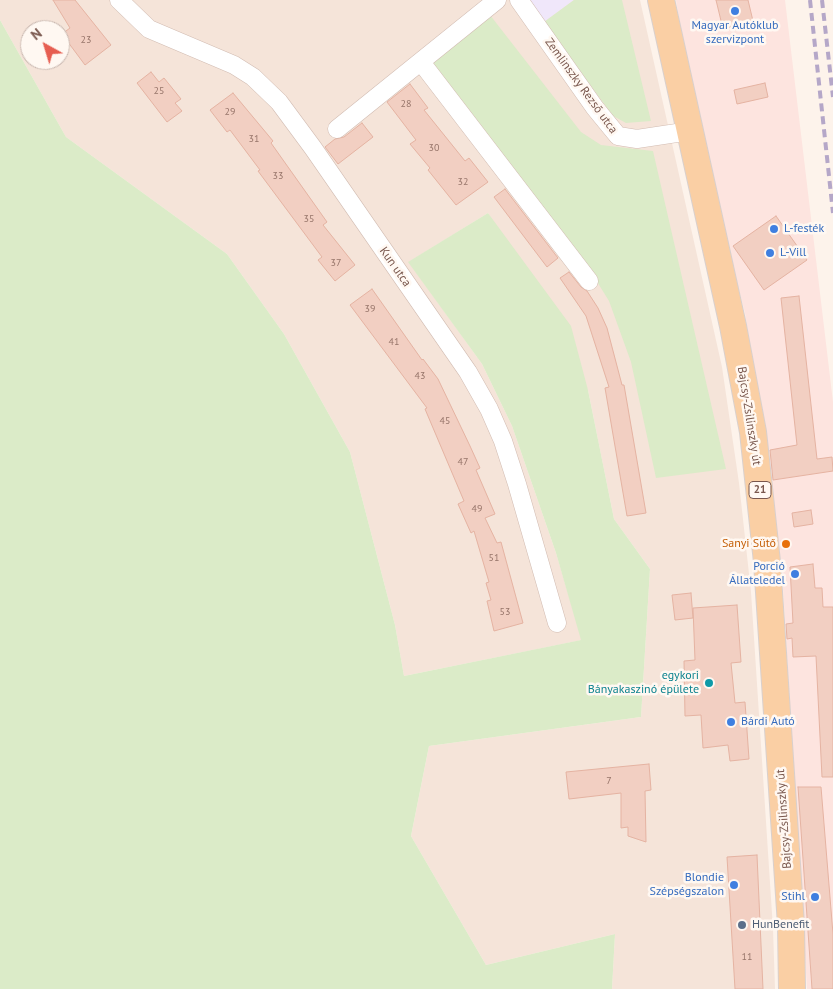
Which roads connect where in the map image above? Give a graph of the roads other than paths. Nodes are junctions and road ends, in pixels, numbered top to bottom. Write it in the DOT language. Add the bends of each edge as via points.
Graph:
graph roads {
  1 [pos="118,0"];
  2 [pos="497,0"];
  3 [pos="519,0"];
  4 [pos="661,0"];
  5 [pos="421,62"];
  6 [pos="337,129"];
  7 [pos="690,131"];
  8 [pos="589,281"];
  9 [pos="557,623"];
  10 [pos="792,989"];
  1 -- 9 [label="street, Kun utca" via="149,29 234,65 253,77 279,102 313,148 468,372 489,409 517,484"];
  2 -- 5 [label="street"];
  3 -- 7 [label="street, Zemlinszky Rezső utca" via="594,108 618,136 637,139"];
  4 -- 7 [label="main road, Bajcsy-Zsilinszky út / 21"];
  5 -- 6 [label="street"];
  5 -- 8 [label="street"];
  7 -- 10 [label="main road, Bajcsy-Zsilinszky út / 21" via="753,432 767,562 791,924"];
}
